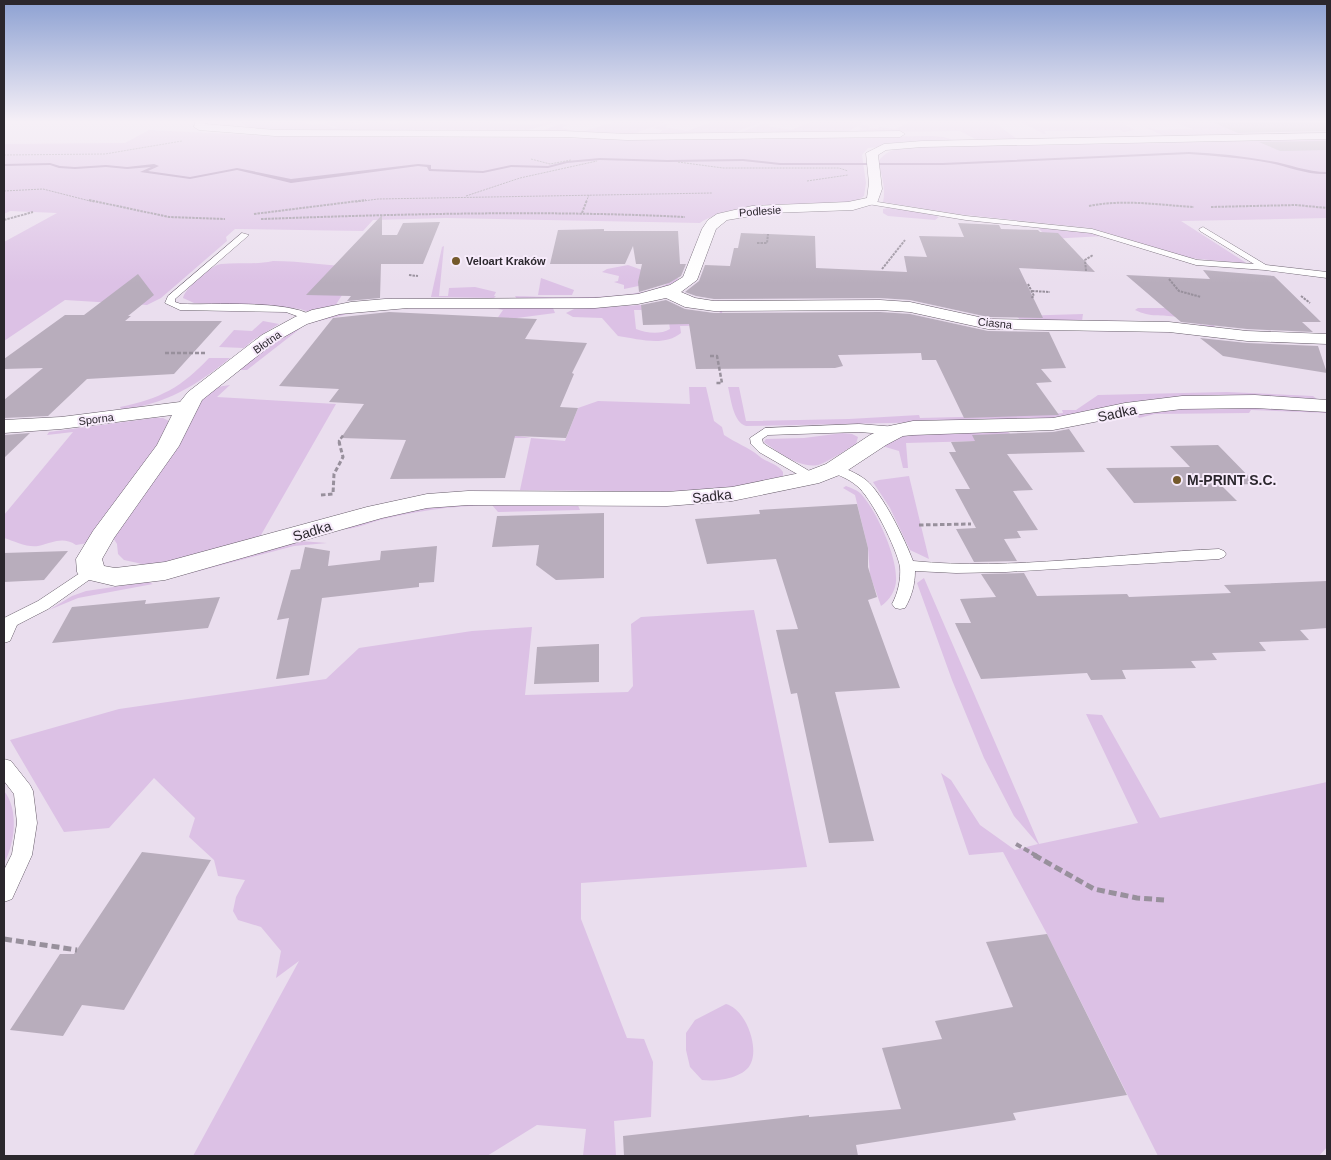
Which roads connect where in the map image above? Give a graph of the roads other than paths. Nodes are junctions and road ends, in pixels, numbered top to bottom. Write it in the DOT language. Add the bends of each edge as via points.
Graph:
graph roads {
  1 [pos="875,175"];
  2 [pos="868,202"];
  3 [pos="1203,230"];
  4 [pos="245,235"];
  5 [pos="1265,267"];
  6 [pos="1325,277"];
  7 [pos="666,292"];
  8 [pos="308,317"];
  9 [pos="1327,339"];
  10 [pos="187,406"];
  11 [pos="1327,406"];
  12 [pos="4,427"];
  13 [pos="896,431"];
  14 [pos="822,473"];
  15 [pos="1219,554"];
  16 [pos="907,565"];
  17 [pos="91,572"];
  18 [pos="900,604"];
  19 [pos="6,627"];
  20 [pos="4,767"];
  21 [pos="4,892"];
  1 -- 2 [label="street" via="875,194"];
  2 -- 5 [label="lane" via="966,218 1092,231 1196,262"];
  2 -- 7 [label="street, Podlesie" via="742,212 718,219 710,228 689,280"];
  3 -- 5 [label="lane"];
  4 -- 8 [label="lane" via="171,298 170,303 180,307 286,309"];
  5 -- 6 [label="lane"];
  7 -- 8 [label="street, Błotna" via="606,302 370,305"];
  7 -- 9 [label="street, Ciasna" via="691,303 714,306 889,305 988,324 1169,327 1247,336"];
  8 -- 10 [label="street, Błotna" via="258,347"];
  10 -- 12 [label="street, Sporna" via="61,423"];
  10 -- 17 [label="street, Błotna" via="168,446 102,537 90,558"];
  11 -- 13 [label="street, Sadka" via="1244,402 1164,404 1051,424 940,426"];
  13 -- 14 [label="street, Sadka"];
  13 -- 14 [label="lane" via="859,428 765,432 756,438 763,449"];
  14 -- 16 [label="lane" via="852,476 864,485 880,509"];
  14 -- 17 [label="street, Sadka" via="732,494 694,498 468,498 427,501 376,512 165,571 115,577"];
  15 -- 16 [label="lane" via="1021,566 932,568"];
  16 -- 18 [label="lane" via="906,591"];
  17 -- 19 [label="lane"];
  20 -- 21 [label="lane" via="23,791 28,823 22,855"];
}
